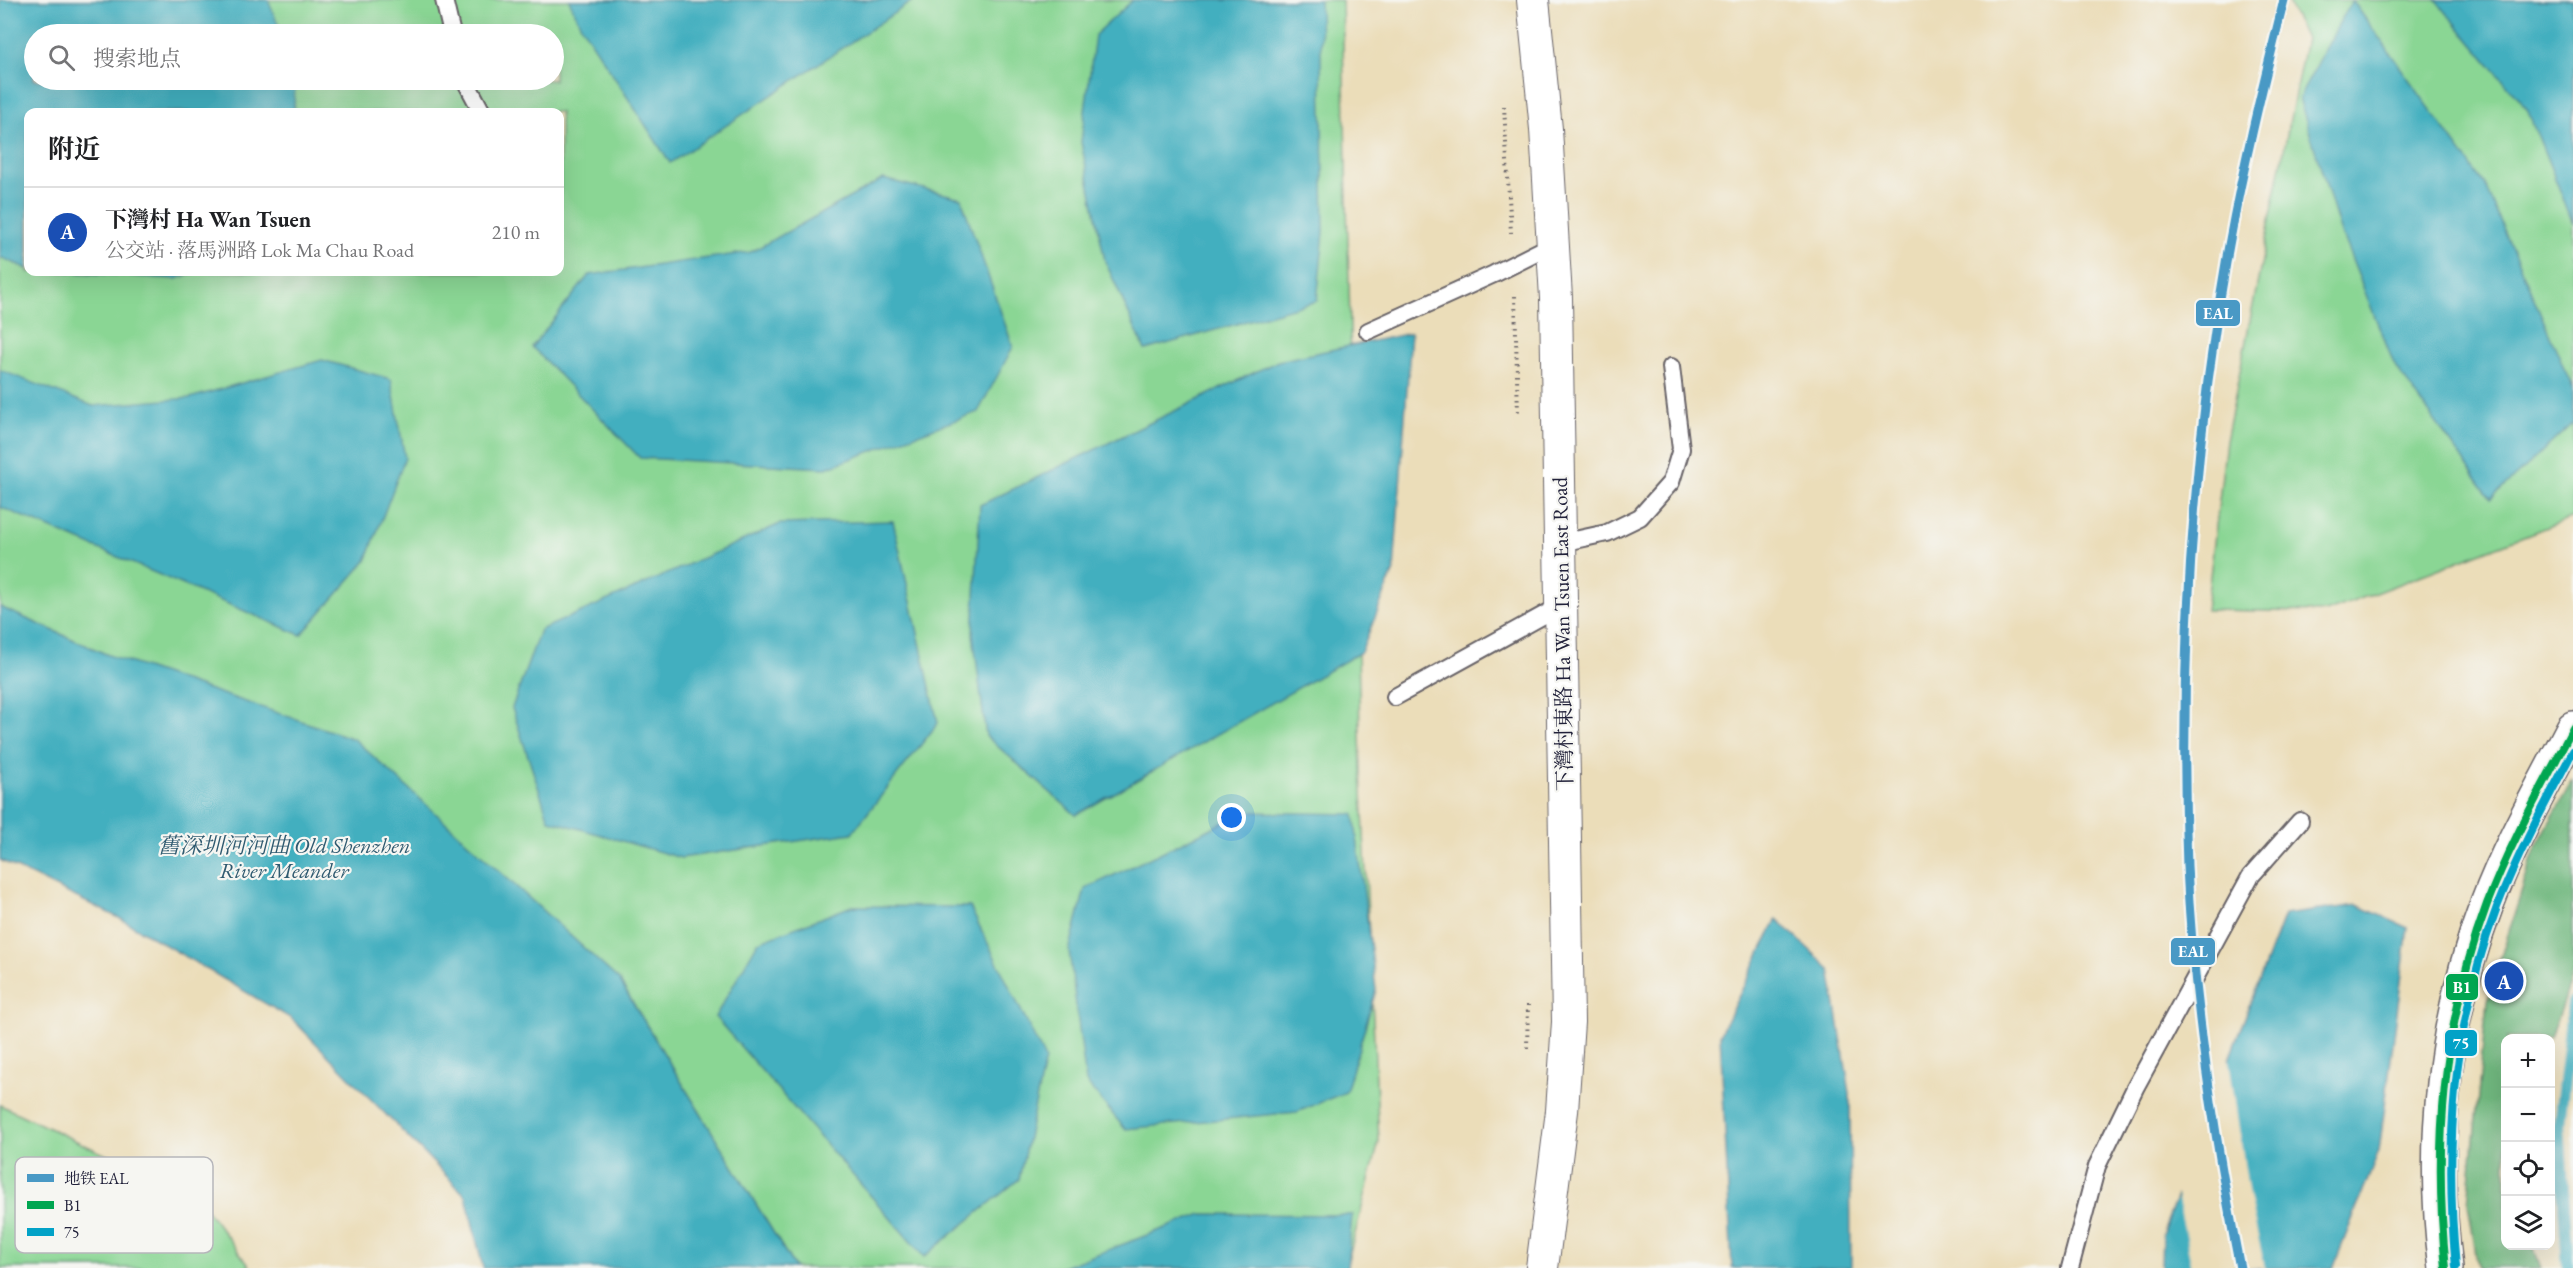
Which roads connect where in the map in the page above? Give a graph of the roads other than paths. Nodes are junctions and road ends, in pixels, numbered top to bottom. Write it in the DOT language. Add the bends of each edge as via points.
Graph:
graph roads {
  1 [pos="444,0"];
  2 [pos="1533,0"];
  3 [pos="450,24"];
  4 [pos="470,90"];
  5 [pos="480,108"];
  6 [pos="1554,244"];
  7 [pos="1368,331"];
  8 [pos="1671,367"];
  9 [pos="1561,543"];
  10 [pos="1562,605"];
  11 [pos="1395,697"];
  12 [pos="2573,728"];
  13 [pos="2300,821"];
  14 [pos="1542,1268"];
  15 [pos="2070,1268"];
  16 [pos="2446,1268"];
  1 -- 3 [label="lane"];
  2 -- 6 [label="street, 下灣村東路 Ha Wan Tsuen East Road"];
  4 -- 5 [label="lane"];
  6 -- 7 [label="lane"];
  6 -- 9 [label="street, 下灣村東路 Ha Wan Tsuen East Road"];
  8 -- 9 [label="lane" via="1681,449 1671,482 1640,517 1607,533"];
  9 -- 10 [label="street, 下灣村東路 Ha Wan Tsuen East Road"];
  10 -- 11 [label="lane"];
  10 -- 14 [label="street, 下灣村東路 Ha Wan Tsuen East Road" via="1568,1022 1562,1111"];
  12 -- 16 [label="street" via="2505,860 2461,986 2450,1039 2439,1149"];
  13 -- 15 [label="lane" via="2250,877 2135,1088 2097,1166"];
}
